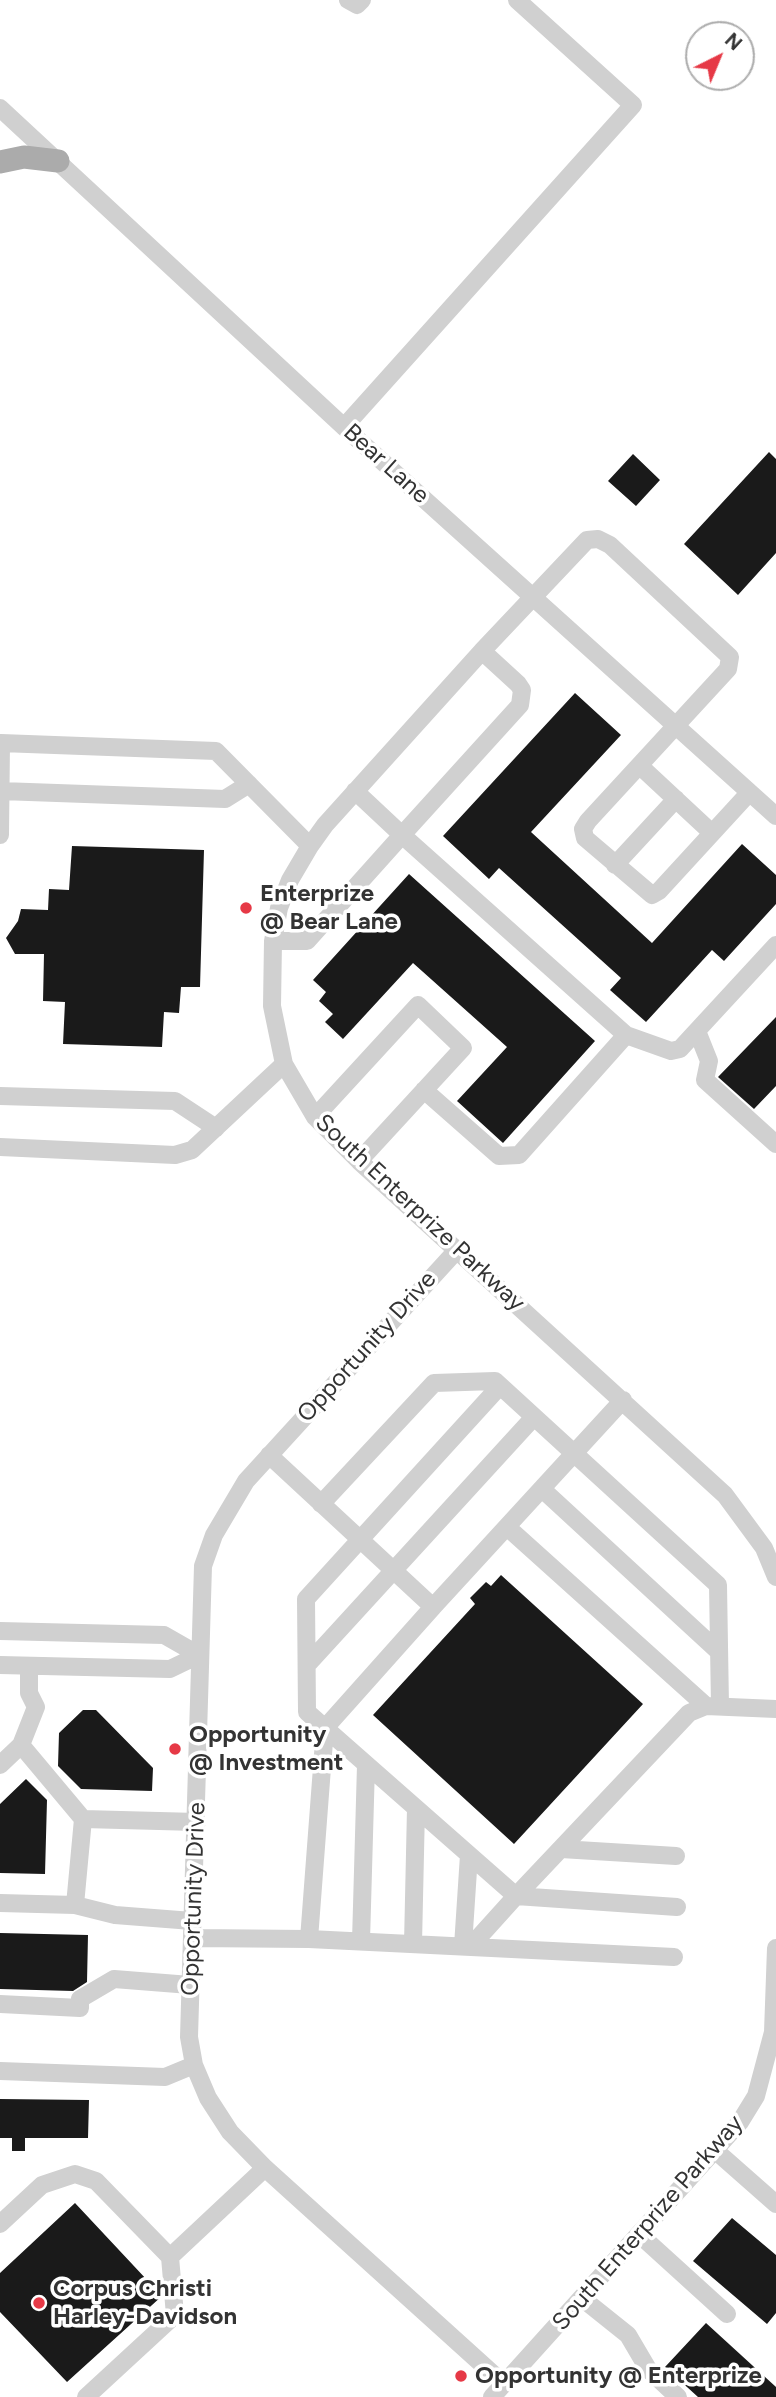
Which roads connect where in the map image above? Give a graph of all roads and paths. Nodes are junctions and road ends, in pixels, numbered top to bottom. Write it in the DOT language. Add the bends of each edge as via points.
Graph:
graph roads {
  1 [pos="348,0"];
  2 [pos="362,0"];
  3 [pos="517,0"];
  4 [pos="0,108"];
  5 [pos="58,161"];
  6 [pos="0,162"];
  7 [pos="344,427"];
  8 [pos="532,597"];
  9 [pos="482,651"];
  10 [pos="677,727"];
  11 [pos="640,766"];
  12 [pos="249,784"];
  13 [pos="1,791"];
  14 [pos="355,791"];
  15 [pos="749,793"];
  16 [pos="676,799"];
  17 [pos="776,816"];
  18 [pos="712,833"];
  19 [pos="0,835"];
  20 [pos="402,835"];
  21 [pos="310,846"];
  22 [pos="615,865"];
  23 [pos="273,941"];
  24 [pos="776,945"];
  25 [pos="697,1031"];
  26 [pos="626,1035"];
  27 [pos="284,1064"];
  28 [pos="424,1090"];
  29 [pos="0,1096"];
  30 [pos="315,1117"];
  31 [pos="216,1128"];
  32 [pos="776,1144"];
  33 [pos="0,1147"];
  34 [pos="359,1161"];
  35 [pos="457,1250"];
  36 [pos="500,1386"];
  37 [pos="623,1400"];
  38 [pos="534,1417"];
  39 [pos="574,1454"];
  40 [pos="269,1455"];
  41 [pos="541,1489"];
  42 [pos="321,1504"];
  43 [pos="507,1527"];
  44 [pos="359,1539"];
  45 [pos="393,1570"];
  46 [pos="776,1577"];
  47 [pos="433,1607"];
  48 [pos="0,1631"];
  49 [pos="719,1652"];
  50 [pos="199,1655"];
  51 [pos="0,1665"];
  52 [pos="307,1665"];
  53 [pos="29,1666"];
  54 [pos="713,1706"];
  55 [pos="776,1709"];
  56 [pos="325,1728"];
  57 [pos="21,1745"];
  58 [pos="0,1765"];
  59 [pos="366,1765"];
  60 [pos="416,1808"];
  61 [pos="83,1819"];
  62 [pos="197,1822"];
  63 [pos="561,1849"];
  64 [pos="468,1855"];
  65 [pos="676,1856"];
  66 [pos="516,1896"];
  67 [pos="0,1903"];
  68 [pos="75,1905"];
  69 [pos="677,1907"];
  70 [pos="192,1929"];
  71 [pos="309,1939"];
  72 [pos="361,1941"];
  73 [pos="413,1944"];
  74 [pos="467,1947"];
  75 [pos="776,1948"];
  76 [pos="674,1956"];
  77 [pos="190,1985"];
  78 [pos="0,2004"];
  79 [pos="774,2033"];
  80 [pos="194,2066"];
  81 [pos="0,2071"];
  82 [pos="716,2152"];
  83 [pos="265,2168"];
  84 [pos="776,2204"];
  85 [pos="0,2224"];
  86 [pos="640,2235"];
  87 [pos="170,2257"];
  88 [pos="583,2299"];
  89 [pos="727,2314"];
  90 [pos="498,2390"];
  91 [pos="86,2397"];
  92 [pos="678,2397"];
  1 -- 2 [label="street" via="357,5"];
  3 -- 7 [label="street" via="633,105"];
  4 -- 5 [label="street, Bear Lane"];
  5 -- 6 [label="main road" via="24,157"];
  5 -- 7 [label="street, Bear Lane"];
  7 -- 8 [label="street, Bear Lane"];
  8 -- 9 [label="street, South Enterprize Parkway"];
  8 -- 10 [label="street, Bear Lane"];
  8 -- 10 [label="street, South Enterprize Parkway" via="587,540 598,539 620,554 730,656 728,669"];
  9 -- 14 [label="street, South Enterprize Parkway"];
  9 -- 20 [label="street" via="518,684 520,705"];
  10 -- 11 [label="street"];
  10 -- 15 [label="street, Bear Lane"];
  11 -- 16 [label="street"];
  11 -- 22 [label="street" via="583,829 585,838"];
  12 -- 13 [label="street" via="225,799"];
  12 -- 13 [label="street" via="216,751 1,743"];
  12 -- 21 [label="street"];
  13 -- 19 [label="street"];
  14 -- 20 [label="street"];
  14 -- 21 [label="street, South Enterprize Parkway"];
  15 -- 17 [label="street, Bear Lane"];
  15 -- 18 [label="street"];
  16 -- 18 [label="street"];
  16 -- 22 [label="street"];
  18 -- 22 [label="street" via="652,895"];
  20 -- 23 [label="street" via="307,941"];
  20 -- 26 [label="street"];
  21 -- 23 [label="street, South Enterprize Parkway" via="283,898"];
  23 -- 27 [label="street, South Enterprize Parkway" via="272,1006"];
  24 -- 25 [label="street"];
  25 -- 26 [label="street" via="680,1049 671,1051"];
  25 -- 32 [label="street" via="709,1061 705,1080"];
  26 -- 28 [label="street" via="519,1155 499,1156"];
  27 -- 30 [label="street, South Enterprize Parkway"];
  27 -- 31 [label="street"];
  28 -- 30 [label="street" via="463,1048 418,1005"];
  28 -- 34 [label="street"];
  29 -- 31 [label="street" via="175,1101"];
  30 -- 34 [label="street, South Enterprize Parkway"];
  31 -- 33 [label="street" via="191,1150 175,1155"];
  34 -- 35 [label="street, South Enterprize Parkway"];
  35 -- 37 [label="street, South Enterprize Parkway"];
  35 -- 40 [label="street, Opportunity Drive"];
  36 -- 38 [label="street"];
  36 -- 42 [label="street" via="495,1381 434,1383"];
  36 -- 44 [label="street"];
  37 -- 39 [label="street"];
  37 -- 46 [label="street, South Enterprize Parkway" via="725,1495 764,1548"];
  38 -- 39 [label="street"];
  38 -- 45 [label="street"];
  39 -- 41 [label="street"];
  39 -- 49 [label="street" via="718,1585"];
  40 -- 42 [label="street"];
  40 -- 50 [label="street, Opportunity Drive" via="230,1504 203,1566"];
  41 -- 43 [label="street"];
  41 -- 49 [label="street"];
  42 -- 44 [label="street"];
  43 -- 47 [label="street"];
  43 -- 54 [label="street"];
  44 -- 45 [label="street"];
  44 -- 52 [label="street" via="306,1599"];
  45 -- 47 [label="street"];
  45 -- 52 [label="street"];
  47 -- 56 [label="street"];
  48 -- 50 [label="street" via="164,1634"];
  49 -- 54 [label="street"];
  50 -- 53 [label="street" via="170,1668"];
  50 -- 62 [label="street, Opportunity Drive"];
  51 -- 53 [label="street"];
  52 -- 56 [label="street" via="307,1712"];
  53 -- 57 [label="street" via="29,1693 36,1707"];
  54 -- 55 [label="street"];
  54 -- 63 [label="street" via="689,1713"];
  56 -- 59 [label="street"];
  56 -- 71 [label="street"];
  57 -- 58 [label="street"];
  57 -- 61 [label="street"];
  59 -- 60 [label="street"];
  59 -- 72 [label="street"];
  60 -- 64 [label="street"];
  60 -- 73 [label="street"];
  61 -- 62 [label="street"];
  61 -- 68 [label="street"];
  62 -- 70 [label="street, Opportunity Drive"];
  63 -- 65 [label="street"];
  63 -- 66 [label="street"];
  64 -- 66 [label="street"];
  64 -- 74 [label="street"];
  66 -- 69 [label="street"];
  66 -- 74 [label="street"];
  67 -- 68 [label="street"];
  68 -- 70 [label="street"];
  70 -- 71 [label="street"];
  70 -- 77 [label="street, Opportunity Drive"];
  71 -- 72 [label="street"];
  72 -- 73 [label="street"];
  73 -- 74 [label="street"];
  74 -- 76 [label="street"];
  75 -- 79 [label="street, South Enterprize Parkway"];
  77 -- 78 [label="street" via="114,1979 80,1999 80,2008"];
  77 -- 80 [label="street, Opportunity Drive" via="189,2037"];
  79 -- 82 [label="street, South Enterprize Parkway" via="756,2096"];
  80 -- 81 [label="street" via="165,2077"];
  80 -- 83 [label="street, Opportunity Drive" via="230,2132"];
  82 -- 84 [label="street"];
  82 -- 86 [label="street, South Enterprize Parkway"];
  83 -- 87 [label="street"];
  83 -- 90 [label="street, Opportunity Drive"];
  85 -- 87 [label="street" via="42,2185 75,2174 96,2181"];
  86 -- 88 [label="street, South Enterprize Parkway"];
  86 -- 89 [label="street"];
  87 -- 91 [label="street" via="175,2315"];
  88 -- 90 [label="street, South Enterprize Parkway"];
  88 -- 92 [label="street" via="628,2336 648,2369"];
}
